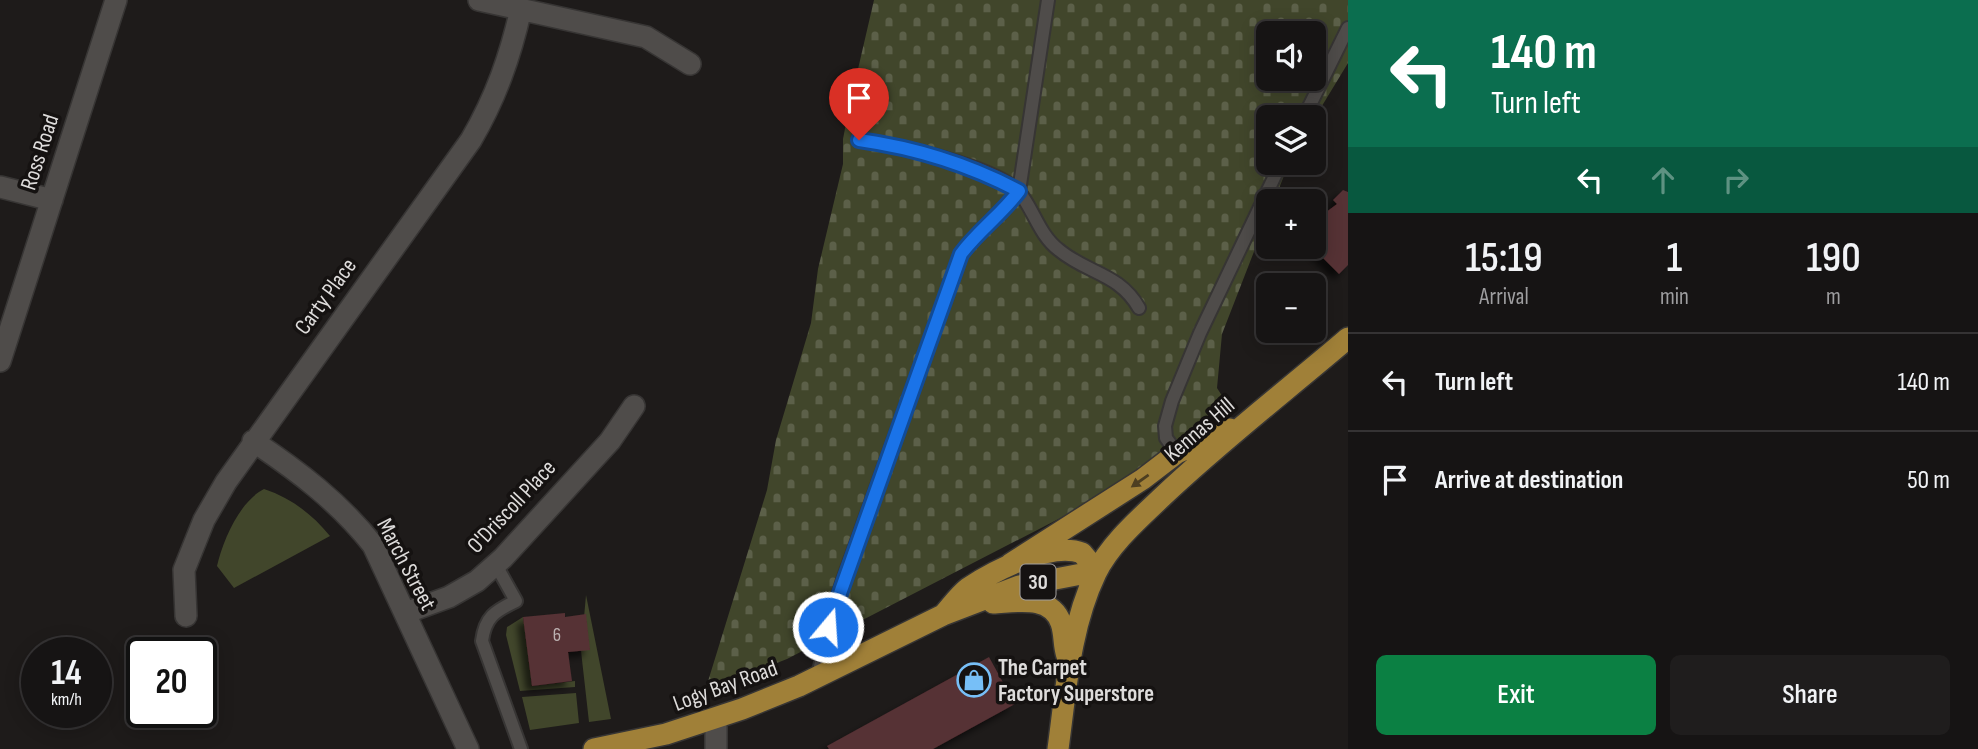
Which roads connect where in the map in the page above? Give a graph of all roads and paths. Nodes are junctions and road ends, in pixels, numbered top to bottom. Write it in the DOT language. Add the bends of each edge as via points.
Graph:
graph roads {
  1 [pos="116,0"];
  2 [pos="479,0"];
  3 [pos="1048,0"];
  4 [pos="521,9"];
  5 [pos="1348,28"];
  6 [pos="690,64"];
  7 [pos="1310,105"];
  8 [pos="859,140"];
  9 [pos="1275,175"];
  10 [pos="0,187"];
  11 [pos="1019,191"];
  12 [pos="52,200"];
  13 [pos="1139,308"];
  14 [pos="1348,338"];
  15 [pos="0,361"];
  16 [pos="634,406"];
  17 [pos="1242,425"];
  18 [pos="253,441"];
  19 [pos="1177,453"];
  20 [pos="1010,564"];
  21 [pos="496,565"];
  22 [pos="1097,571"];
  23 [pos="982,600"];
  24 [pos="405,614"];
  25 [pos="943,615"];
  26 [pos="186,616"];
  27 [pos="1070,661"];
  28 [pos="818,677"];
  29 [pos="716,719"];
  30 [pos="468,749"];
  31 [pos="521,749"];
  32 [pos="594,749"];
  33 [pos="716,749"];
  34 [pos="1058,749"];
  1 -- 12 [label="street, Ross Road"];
  2 -- 4 [label="street"];
  3 -- 11 [label="lane"];
  4 -- 6 [label="street" via="646,37"];
  4 -- 18 [label="street, Carty Place" via="509,60 471,140"];
  5 -- 7 [label="lane"];
  8 -- 11 [label="lane" via="931,154 980,170"];
  9 -- 19 [label="lane" via="1172,401 1166,438"];
  10 -- 12 [label="street"];
  11 -- 13 [label="lane" via="1056,248 1129,291"];
  11 -- 28 [label="lane" via="961,254 843,580"];
  12 -- 15 [label="street, Ross Road"];
  14 -- 17 [label="main road, Kennas Hill"];
  16 -- 21 [label="street, O'Driscoll Place" via="610,441"];
  17 -- 19 [label="main road"];
  17 -- 22 [label="main road, Kennas Hill" via="1138,520"];
  18 -- 24 [label="street, March Street" via="351,517 373,545"];
  18 -- 26 [label="street, Carty Place" via="204,520 184,570"];
  19 -- 20 [label="main road, one-way"];
  20 -- 22 [label="main road, Logy Bay Road / 30" via="1074,550"];
  20 -- 25 [label="main road, Logy Bay Road / 30" via="966,590"];
  21 -- 24 [label="street, O'Driscoll Place" via="477,582"];
  21 -- 31 [label="lane" via="516,601 497,610 485,623 482,640"];
  22 -- 23 [label="main road, Logy Bay Road / 30" via="1018,586"];
  22 -- 27 [label="main road, Kennas Hill"];
  23 -- 25 [label="main road, Logy Bay Road / 30"];
  23 -- 27 [label="main road" via="1044,605 1060,620"];
  24 -- 30 [label="street, March Street"];
  25 -- 28 [label="main road, Logy Bay Road / 30"];
  27 -- 34 [label="main road, Kennas Hill"];
  28 -- 29 [label="main road, Logy Bay Road / 30"];
  29 -- 32 [label="main road, Logy Bay Road / 30"];
  29 -- 33 [label="street"];
}
